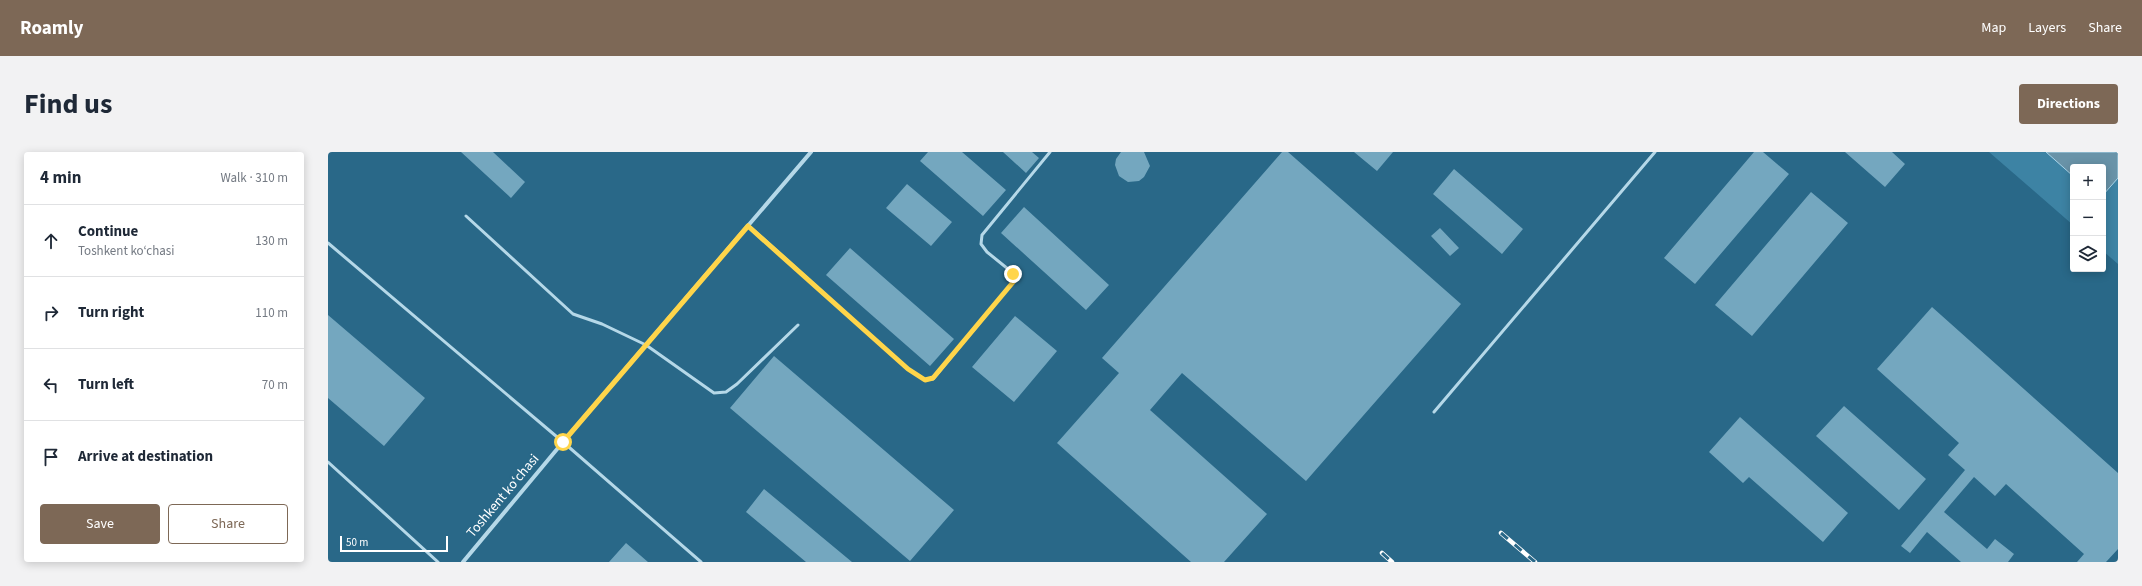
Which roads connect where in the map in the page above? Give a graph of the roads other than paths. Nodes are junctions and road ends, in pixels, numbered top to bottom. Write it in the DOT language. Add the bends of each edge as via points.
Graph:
graph roads {
  1 [pos="811,152"];
  2 [pos="1050,152"];
  3 [pos="1655,152"];
  4 [pos="466,216"];
  5 [pos="748,226"];
  6 [pos="328,243"];
  7 [pos="798,325"];
  8 [pos="646,345"];
  9 [pos="1434,412"];
  10 [pos="563,442"];
  11 [pos="328,462"];
  12 [pos="438,562"];
  13 [pos="462,562"];
  14 [pos="701,562"];
  1 -- 5 [label="street, Toshkent ko‘chasi"];
  2 -- 5 [label="lane" via="982,235 981,244 1013,274 1014,281 933,378 925,380 908,369"];
  3 -- 9 [label="lane"];
  4 -- 8 [label="lane" via="573,314 602,324"];
  5 -- 8 [label="street, Toshkent ko‘chasi"];
  6 -- 10 [label="lane"];
  7 -- 8 [label="lane" via="726,392 714,393"];
  8 -- 10 [label="street, Toshkent ko‘chasi"];
  10 -- 13 [label="street, Toshkent ko‘chasi"];
  10 -- 14 [label="lane"];
  11 -- 12 [label="lane"];
}
